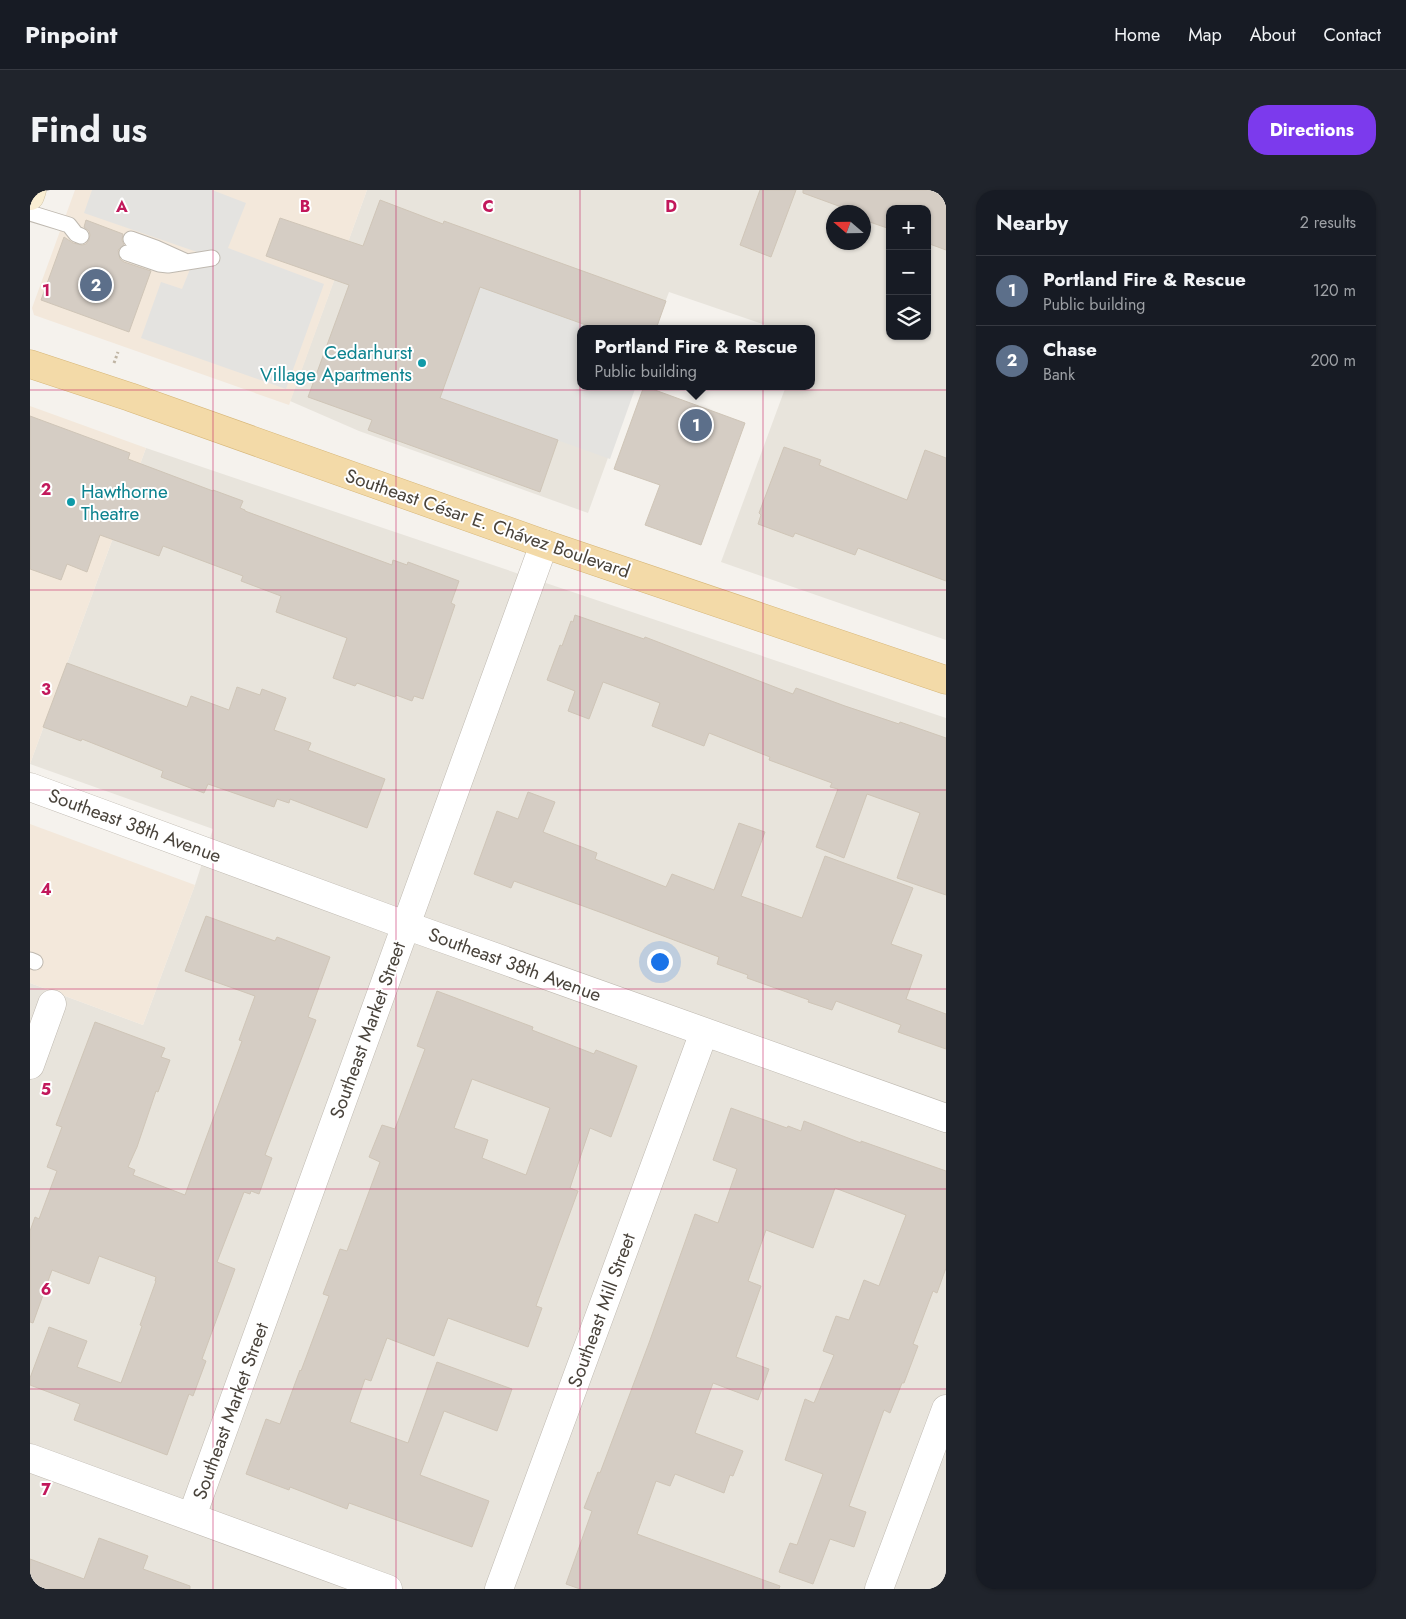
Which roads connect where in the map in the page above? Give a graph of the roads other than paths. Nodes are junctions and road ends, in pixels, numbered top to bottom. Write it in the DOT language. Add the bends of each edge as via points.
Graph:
graph roads {
  1 [pos="32,190"];
  2 [pos="30,196"];
  3 [pos="30,213"];
  4 [pos="78,228"];
  5 [pos="129,246"];
  6 [pos="212,258"];
  7 [pos="30,364"];
  8 [pos="544,544"];
  9 [pos="946,680"];
  10 [pos="32,794"];
  11 [pos="405,925"];
  12 [pos="52,1004"];
  13 [pos="704,1032"];
  14 [pos="30,1066"];
  15 [pos="946,1118"];
  16 [pos="946,1410"];
  17 [pos="30,1458"];
  18 [pos="192,1516"];
  19 [pos="388,1589"];
  20 [pos="499,1589"];
  21 [pos="878,1589"];
  1 -- 2 [label="main road"];
  3 -- 4 [label="lane"];
  5 -- 6 [label="lane" via="156,248 187,262"];
  7 -- 8 [label="main road, Southeast César E. Chávez Boulevard"];
  8 -- 9 [label="main road, Southeast César E. Chávez Boulevard"];
  8 -- 11 [label="street, Southeast Market Street"];
  10 -- 11 [label="street, Southeast 38th Avenue"];
  11 -- 13 [label="street, Southeast 38th Avenue"];
  11 -- 18 [label="street, Southeast Market Street"];
  12 -- 14 [label="street"];
  13 -- 15 [label="street, Southeast 38th Avenue"];
  13 -- 20 [label="street, Southeast Mill Street"];
  16 -- 21 [label="street"];
  17 -- 18 [label="street"];
  18 -- 19 [label="street"];
}
